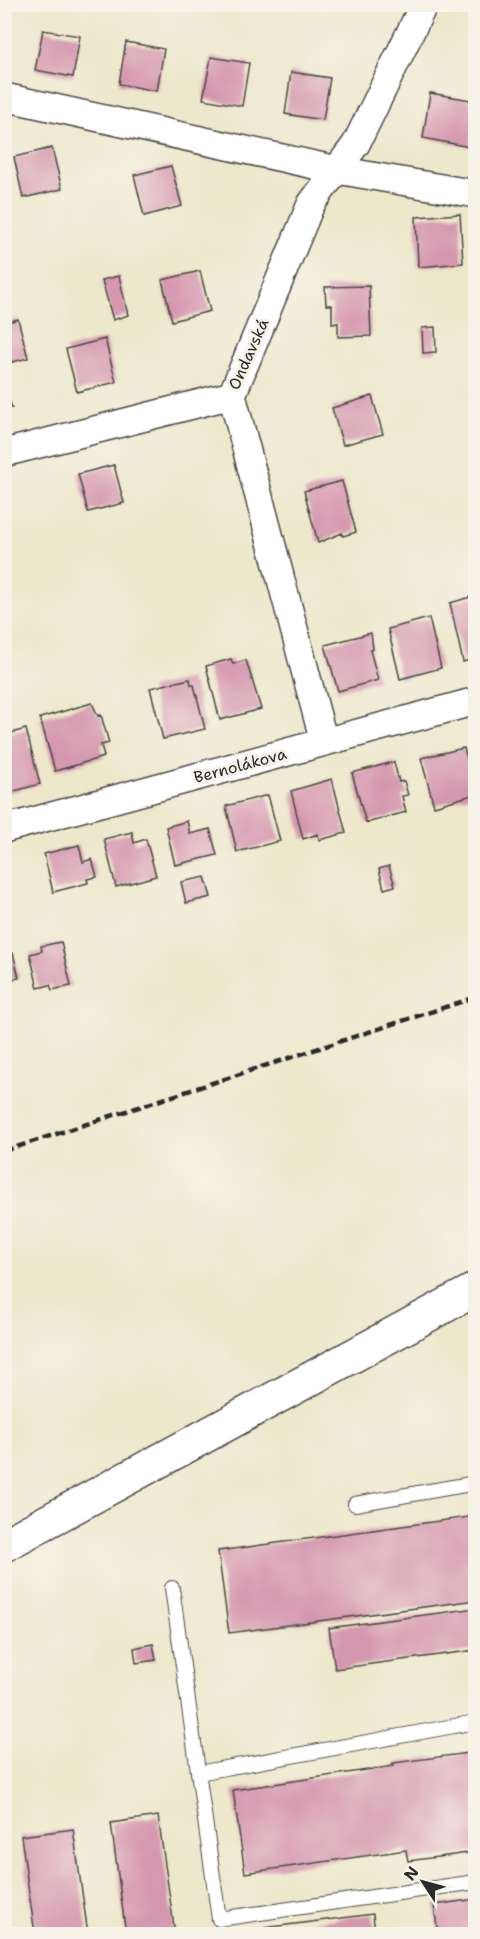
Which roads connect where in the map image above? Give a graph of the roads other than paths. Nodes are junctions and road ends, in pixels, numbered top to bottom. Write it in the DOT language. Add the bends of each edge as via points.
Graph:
graph roads {
  1 [pos="424,4"];
  2 [pos="4,97"];
  3 [pos="337,170"];
  4 [pos="476,194"];
  5 [pos="232,395"];
  6 [pos="4,453"];
  7 [pos="476,700"];
  8 [pos="324,742"];
  9 [pos="4,829"];
  10 [pos="476,1289"];
  11 [pos="476,1483"];
  12 [pos="356,1503"];
  13 [pos="4,1545"];
  14 [pos="172,1588"];
  15 [pos="476,1722"];
  16 [pos="198,1773"];
  17 [pos="476,1882"];
  18 [pos="219,1919"];
  19 [pos="221,1935"];
  1 -- 3 [label="street, Ondavská" via="356,144"];
  2 -- 3 [label="street"];
  3 -- 4 [label="street"];
  3 -- 5 [label="street, Ondavská" via="311,204"];
  5 -- 6 [label="street, Ondavská"];
  5 -- 8 [label="street"];
  7 -- 8 [label="street, Bernolákova"];
  8 -- 9 [label="street, Bernolákova"];
  10 -- 13 [label="main road"];
  11 -- 12 [label="lane"];
  14 -- 16 [label="lane"];
  15 -- 16 [label="lane"];
  16 -- 18 [label="lane"];
  17 -- 18 [label="lane"];
  18 -- 19 [label="lane"];
}
